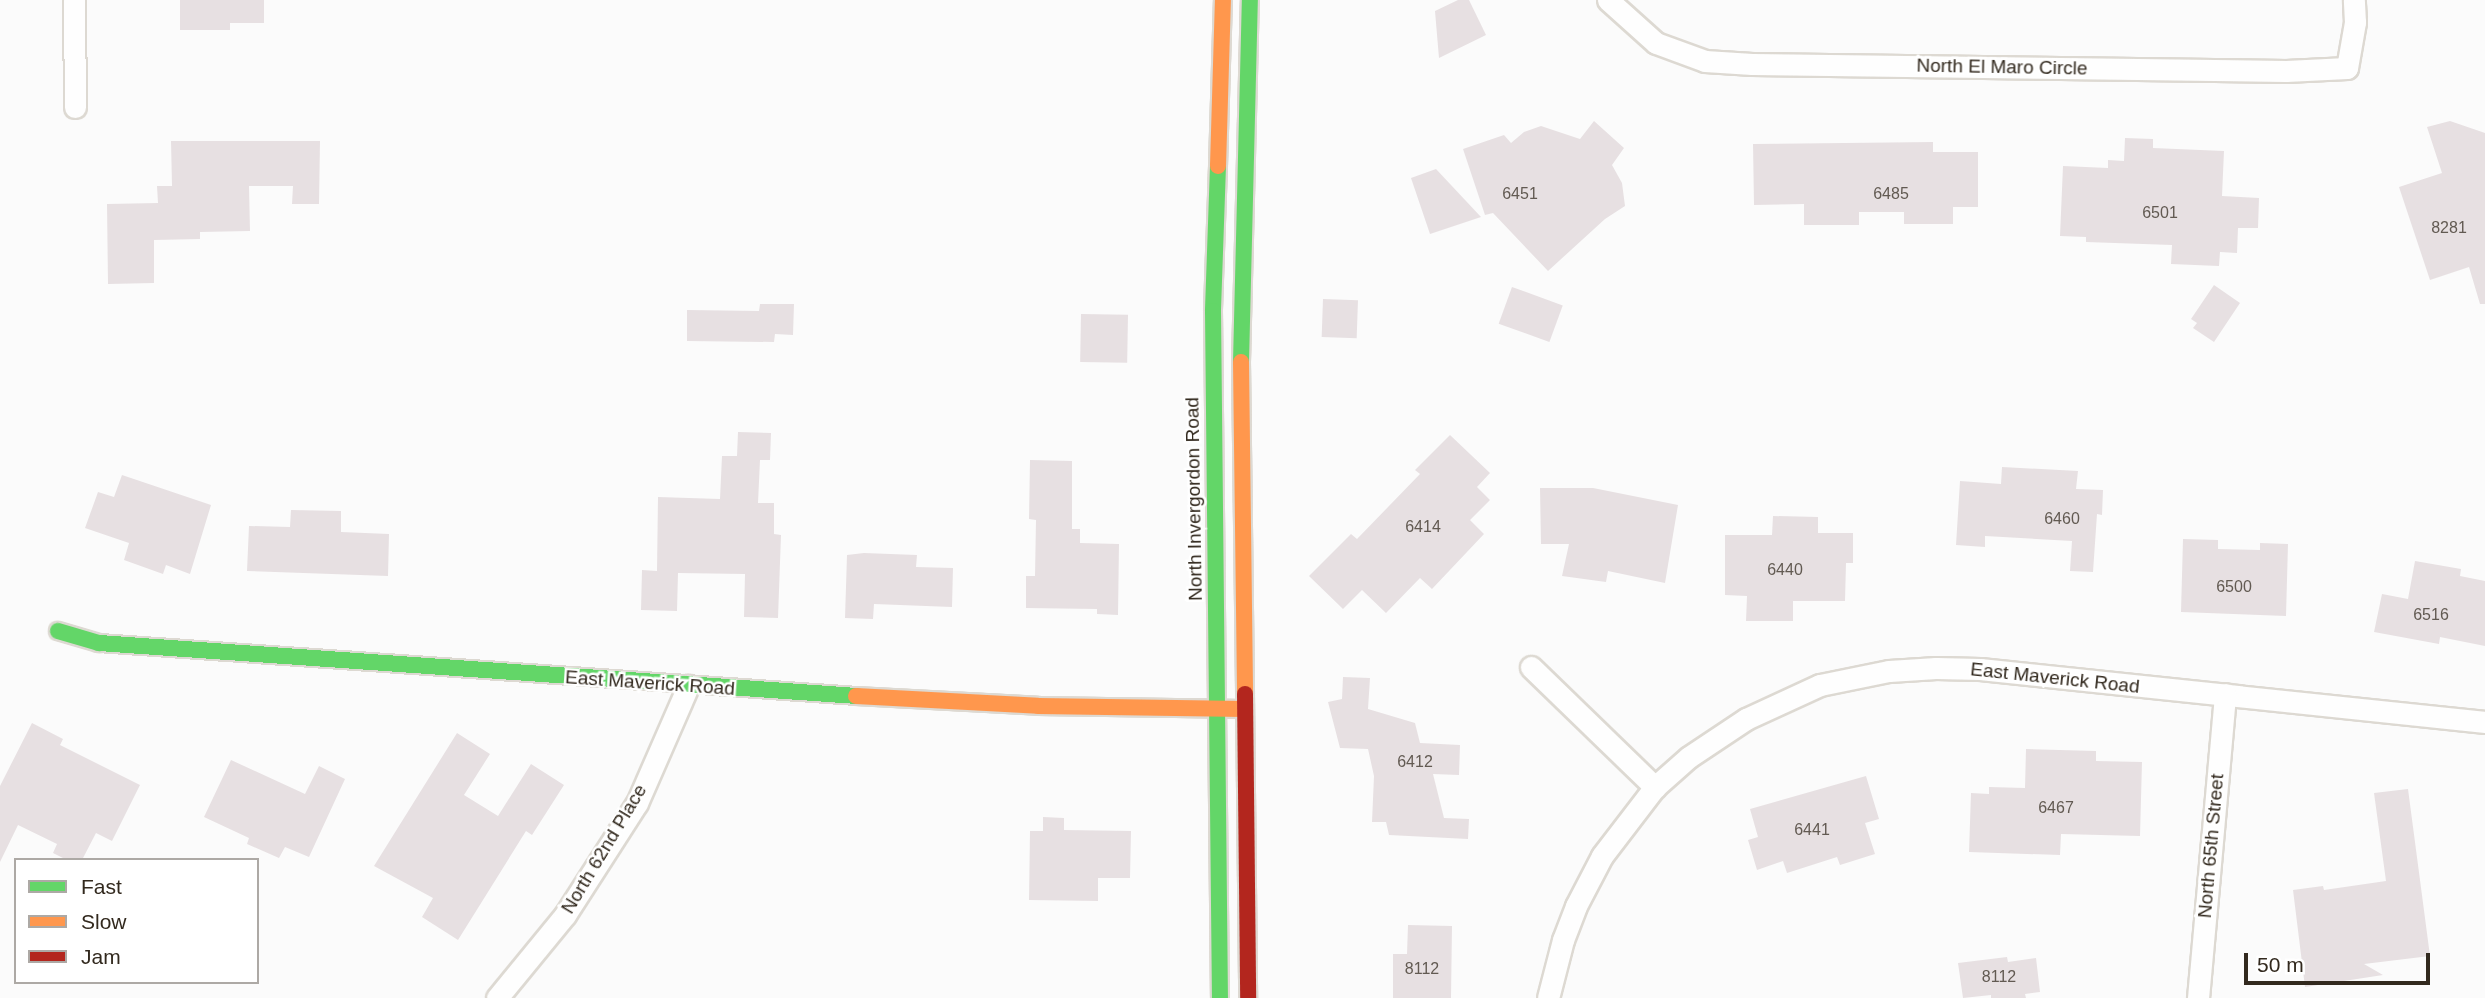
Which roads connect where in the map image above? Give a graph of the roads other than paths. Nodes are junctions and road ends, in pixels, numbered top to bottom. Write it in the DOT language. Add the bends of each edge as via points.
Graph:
graph roads {
  1 [pos="74,0"];
  2 [pos="1223,0"];
  3 [pos="1250,0"];
  4 [pos="1608,0"];
  5 [pos="2354,0"];
  6 [pos="75,107"];
  7 [pos="58,631"];
  8 [pos="1531,667"];
  9 [pos="688,686"];
  10 [pos="2225,694"];
  11 [pos="1244,709"];
  12 [pos="1217,710"];
  13 [pos="2485,722"];
  14 [pos="1655,787"];
  15 [pos="497,998"];
  16 [pos="1220,998"];
  17 [pos="1248,998"];
  18 [pos="1548,998"];
  19 [pos="2198,998"];
  1 -- 6 [label="street"];
  2 -- 12 [label="street, North Invergordon Road" via="1213,311"];
  3 -- 11 [label="street" via="1241,324"];
  4 -- 5 [label="street, North El Maro Circle" via="1656,43 1705,61 2286,71 2347,68"];
  7 -- 9 [label="street, East Maverick Road" via="99,643"];
  8 -- 14 [label="street"];
  9 -- 12 [label="street, East Maverick Road" via="1038,706"];
  9 -- 15 [label="street, North 62nd Place" via="637,803 565,915"];
  10 -- 13 [label="street, East Maverick Road"];
  10 -- 14 [label="street, East Maverick Road" via="1980,669 1936,668 1858,676 1820,685 1746,719 1689,757"];
  10 -- 19 [label="street, North 65th Street"];
  11 -- 12 [label="street, East Maverick Road"];
  11 -- 17 [label="street"];
  12 -- 16 [label="street, North Invergordon Road"];
  14 -- 18 [label="street, East Maverick Road" via="1602,856 1576,906"];
}
